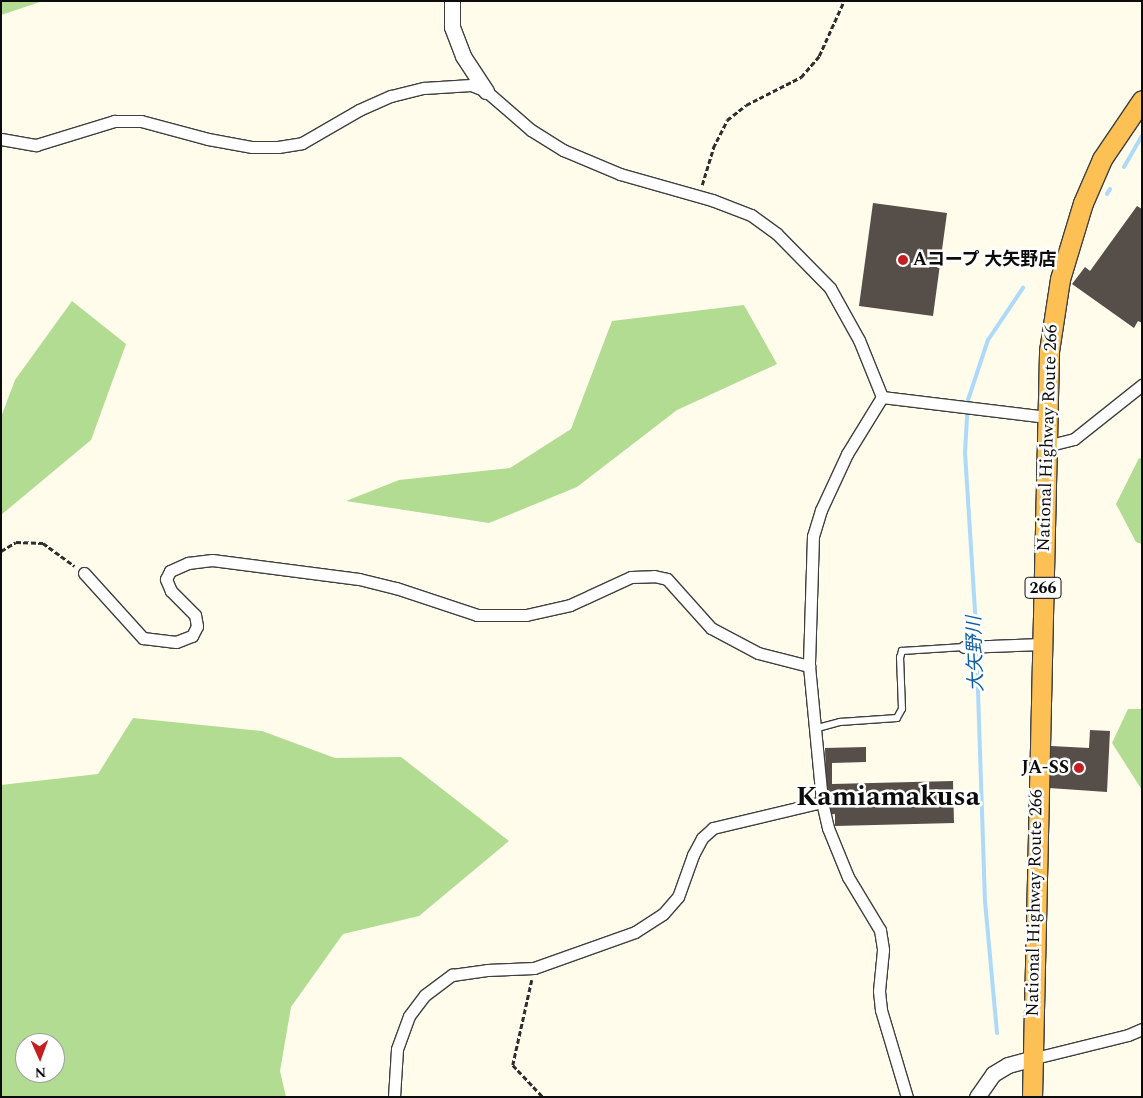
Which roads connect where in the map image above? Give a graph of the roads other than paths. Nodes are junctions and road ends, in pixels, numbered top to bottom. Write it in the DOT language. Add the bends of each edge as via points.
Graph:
graph roads {
  1 [pos="452,1"];
  2 [pos="486,91"];
  3 [pos="1142,100"];
  4 [pos="1,139"];
  5 [pos="1142,385"];
  6 [pos="882,397"];
  7 [pos="1047,417"];
  8 [pos="1046,446"];
  9 [pos="84,573"];
  10 [pos="1041,644"];
  11 [pos="964,647"];
  12 [pos="809,666"];
  13 [pos="814,729"];
  14 [pos="822,802"];
  15 [pos="1142,1029"];
  16 [pos="1031,1059"];
  17 [pos="394,1097"];
  18 [pos="907,1097"];
  19 [pos="977,1097"];
  20 [pos="1032,1097"];
  1 -- 2 [label="street" via="452,27 463,56"];
  2 -- 4 [label="street" via="471,85 424,88 391,96 359,110 302,143 278,147 252,147 141,121 114,120 36,145"];
  2 -- 6 [label="street" via="531,130 563,150 620,174 699,196 751,216 800,255 830,288 860,340"];
  3 -- 7 [label="highway, National Highway Route 266 / 266" via="1102,159 1068,246 1053,312"];
  5 -- 8 [label="street" via="1074,439"];
  6 -- 7 [label="street"];
  6 -- 12 [label="street" via="847,454 821,510 813,536"];
  7 -- 8 [label="highway, National Highway Route 266 / 266"];
  8 -- 10 [label="highway, National Highway Route 266 / 266"];
  9 -- 12 [label="street" via="142,638 176,642 192,636 197,626 195,615 171,591 166,578 170,571 188,562 212,560 359,579 477,615 526,615 570,605 631,577 654,576 667,580 711,628 758,653"];
  10 -- 11 [label="street"];
  10 -- 16 [label="highway, National Highway Route 266 / 266"];
  11 -- 13 [label="lane" via="902,651 902,709 897,718 840,722"];
  12 -- 13 [label="street"];
  13 -- 14 [label="street"];
  14 -- 17 [label="street" via="713,828 702,838 678,897 663,914 636,932 534,968 452,975 426,995 409,1016 397,1049"];
  14 -- 18 [label="street" via="840,861 880,930 883,950 879,991 881,1010"];
  15 -- 16 [label="street"];
  16 -- 19 [label="street" via="1008,1065 993,1074"];
  16 -- 20 [label="highway, National Highway Route 266 / 266"];
}
